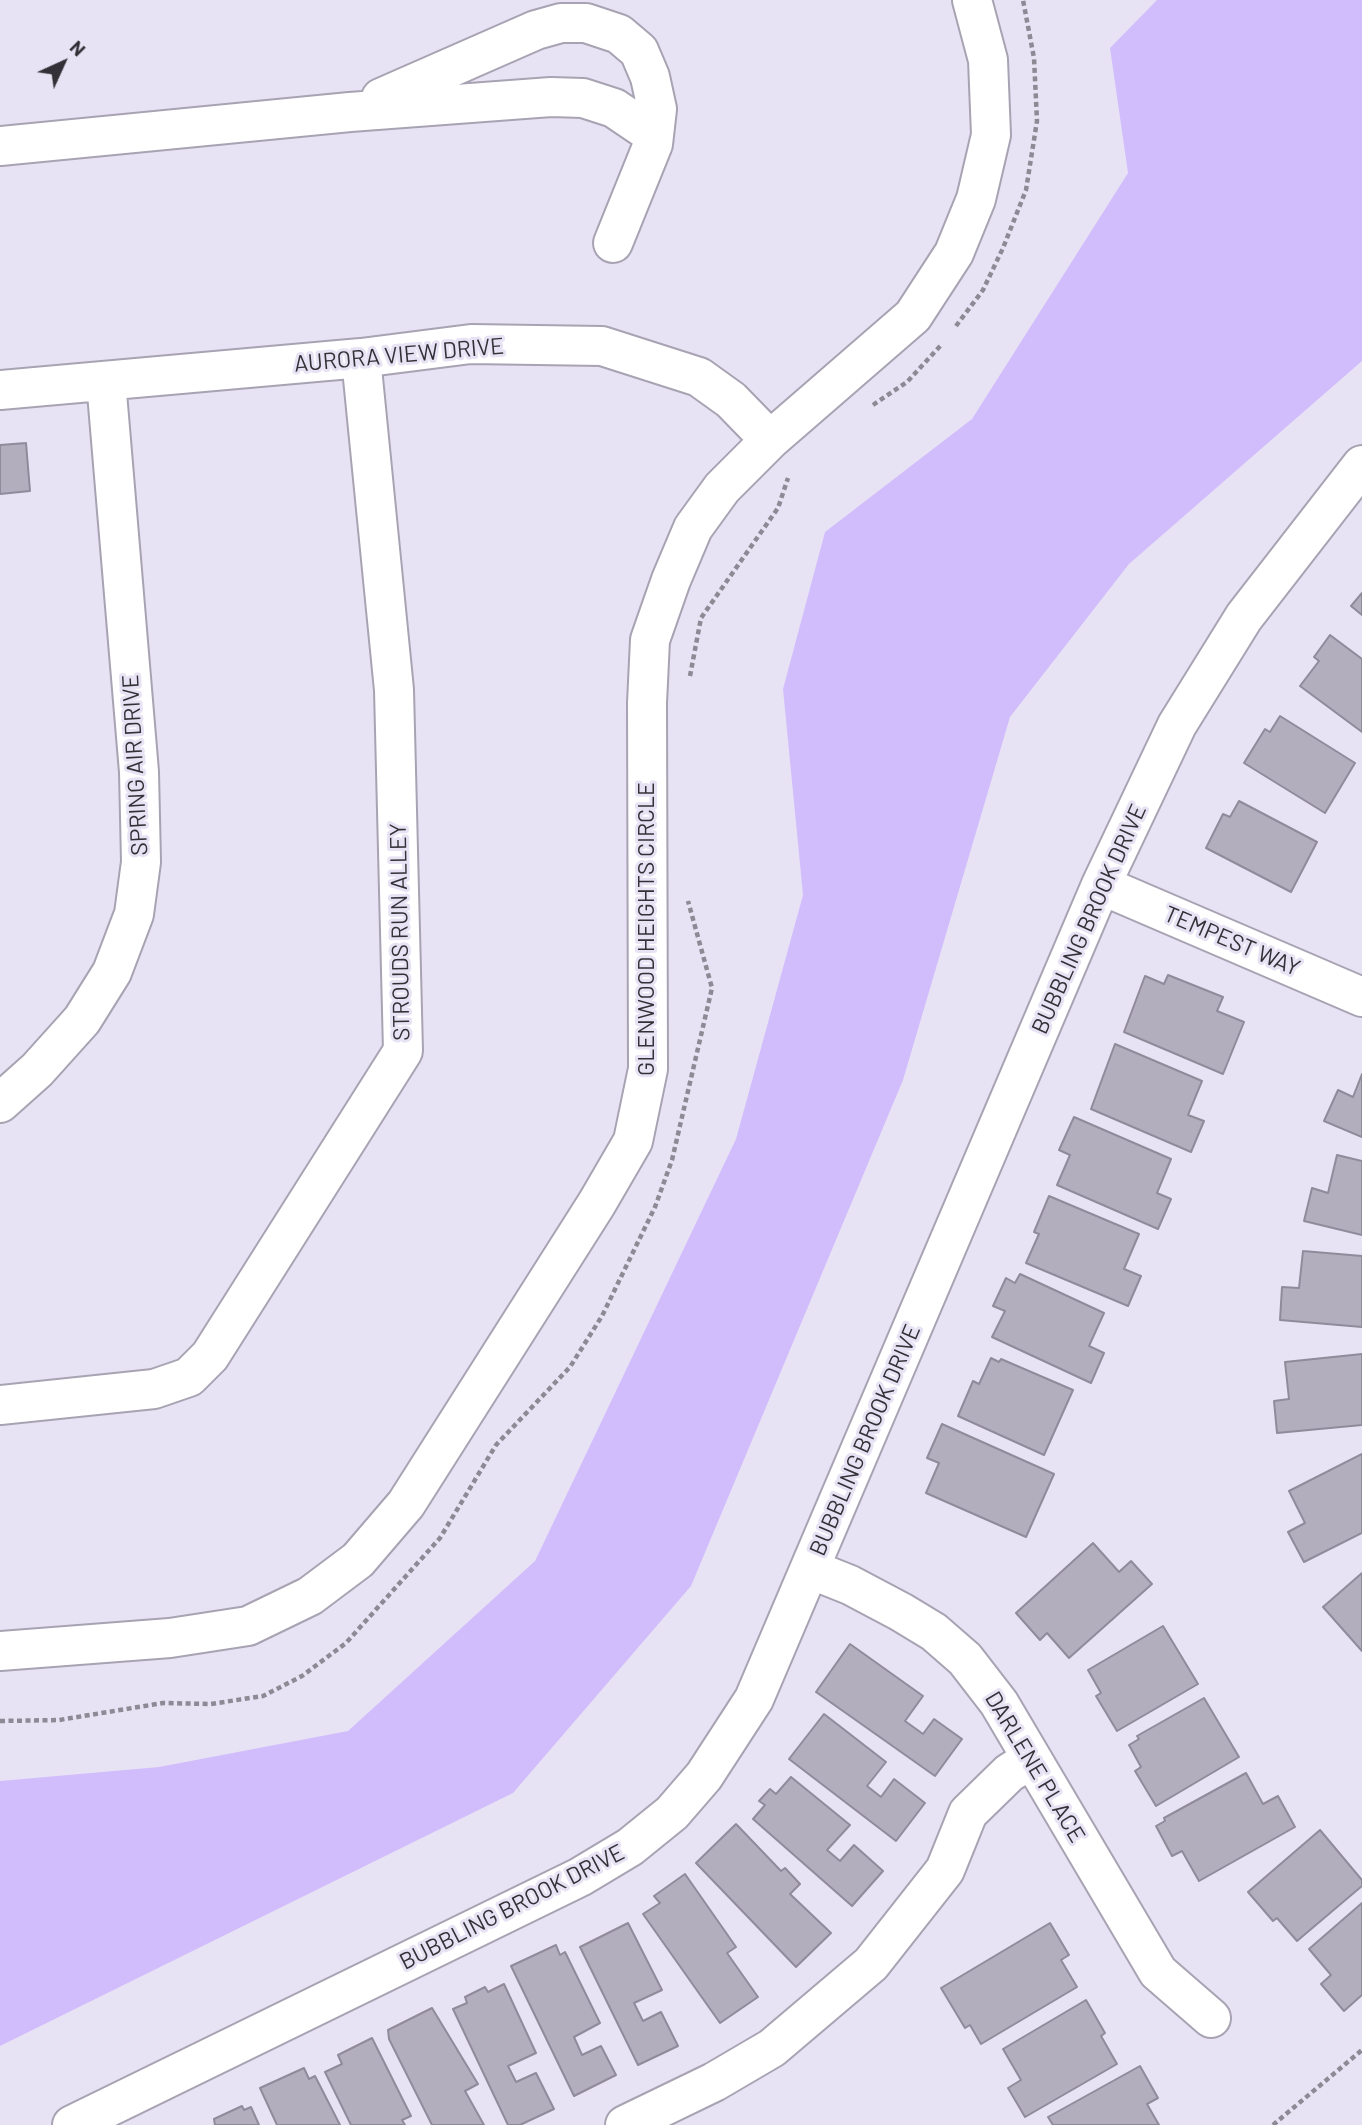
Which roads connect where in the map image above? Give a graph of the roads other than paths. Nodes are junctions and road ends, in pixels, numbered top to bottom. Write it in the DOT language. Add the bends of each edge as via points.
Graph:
graph roads {
  1 [pos="972,0"];
  2 [pos="350,112"];
  3 [pos="654,135"];
  4 [pos="0,146"];
  5 [pos="612,243"];
  6 [pos="361,358"];
  7 [pos="106,381"];
  8 [pos="0,390"];
  9 [pos="770,440"];
  10 [pos="1362,465"];
  11 [pos="1101,885"];
  12 [pos="1362,997"];
  13 [pos="0,1103"];
  14 [pos="0,1405"];
  15 [pos="810,1569"];
  16 [pos="0,1651"];
  17 [pos="1031,1759"];
  18 [pos="1211,2018"];
  19 [pos="72,2125"];
  20 [pos="625,2125"];
  1 -- 9 [label="street, GLENWOOD HEIGHTS CIRCLE" via="988,60 990,135 976,199 954,253 913,316"];
  2 -- 3 [label="street" via="487,100 583,98 614,108"];
  2 -- 3 [label="street" via="537,30 561,23 586,23 619,34 639,51 657,109"];
  2 -- 4 [label="street"];
  3 -- 5 [label="street"];
  6 -- 7 [label="street, AURORA VIEW DRIVE"];
  6 -- 9 [label="street, AURORA VIEW DRIVE" via="471,344 603,346 699,377 731,400"];
  6 -- 14 [label="street, STROUDS RUN ALLEY" via="394,690 403,1051 210,1356 189,1377 154,1390"];
  7 -- 8 [label="street, AURORA VIEW DRIVE"];
  7 -- 13 [label="street, SPRING AIR DRIVE" via="139,772 141,862 134,914 112,972 82,1020"];
  9 -- 16 [label="street, GLENWOOD HEIGHTS CIRCLE" via="722,488 693,528 650,640 648,1069 633,1141 458,1424 407,1504 358,1560 310,1596 248,1626 170,1638"];
  10 -- 11 [label="street, BUBBLING BROOK DRIVE" via="1244,617 1177,725"];
  11 -- 12 [label="street, TEMPEST WAY"];
  11 -- 15 [label="street, BUBBLING BROOK DRIVE"];
  15 -- 17 [label="street, DARLENE PLACE" via="850,1585 934,1632 965,1659 999,1703"];
  15 -- 19 [label="street, BUBBLING BROOK DRIVE" via="747,1710 704,1776 673,1813 630,1847 580,1877"];
  17 -- 18 [label="street, DARLENE PLACE" via="1158,1972"];
  17 -- 20 [label="street" via="1009,1773 968,1813 945,1870 871,1964 772,2048"];
}
